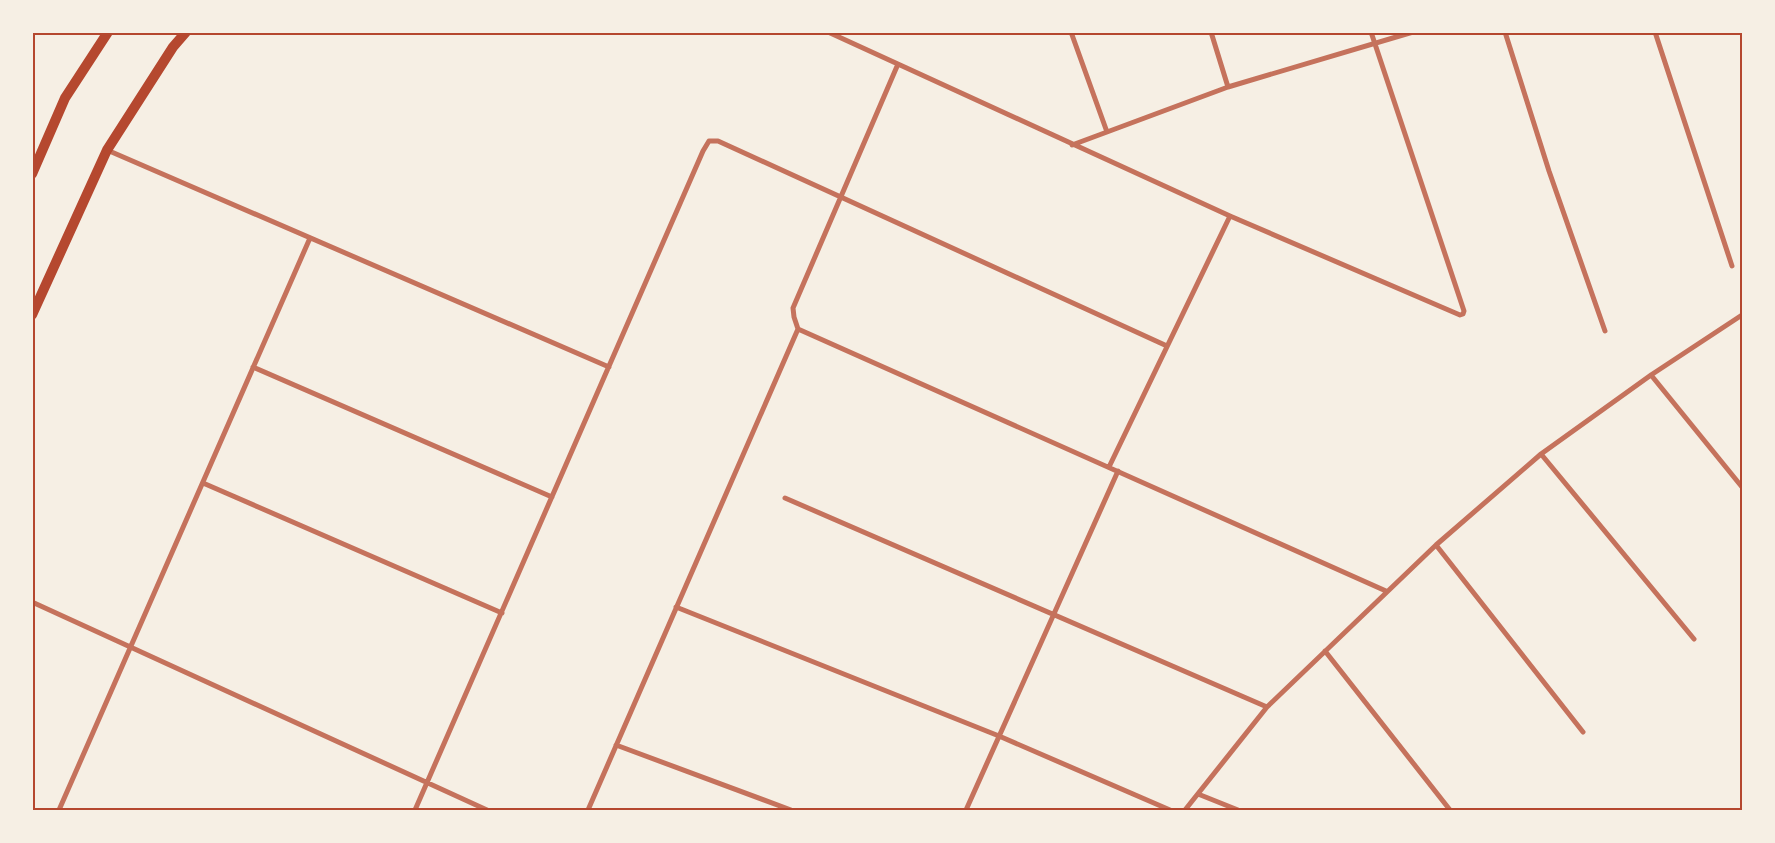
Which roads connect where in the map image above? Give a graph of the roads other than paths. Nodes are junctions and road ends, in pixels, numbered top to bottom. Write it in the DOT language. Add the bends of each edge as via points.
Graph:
graph roads {
  1 [pos="108,32"];
  2 [pos="186,32"];
  3 [pos="828,32"];
  4 [pos="1071,32"];
  5 [pos="1211,32"];
  6 [pos="1371,32"];
  7 [pos="1413,32"];
  8 [pos="1504,32"];
  9 [pos="1655,32"];
  10 [pos="1375,44"];
  11 [pos="898,64"];
  12 [pos="1228,87"];
  13 [pos="1107,132"];
  14 [pos="1072,144"];
  15 [pos="107,150"];
  16 [pos="32,174"];
  17 [pos="842,197"];
  18 [pos="1230,216"];
  19 [pos="310,238"];
  20 [pos="1732,266"];
  21 [pos="32,315"];
  22 [pos="1742,315"];
  23 [pos="798,329"];
  24 [pos="1605,330"];
  25 [pos="1167,346"];
  26 [pos="253,367"];
  27 [pos="609,367"];
  28 [pos="1651,375"];
  29 [pos="1541,454"];
  30 [pos="1109,467"];
  31 [pos="1118,471"];
  32 [pos="203,483"];
  33 [pos="1742,487"];
  34 [pos="552,497"];
  35 [pos="785,498"];
  36 [pos="1436,545"];
  37 [pos="1386,591"];
  38 [pos="32,602"];
  39 [pos="676,608"];
  40 [pos="502,613"];
  41 [pos="1054,614"];
  42 [pos="1694,639"];
  43 [pos="131,647"];
  44 [pos="1325,651"];
  45 [pos="1267,707"];
  46 [pos="1583,732"];
  47 [pos="999,736"];
  48 [pos="616,745"];
  49 [pos="427,783"];
  50 [pos="1198,794"];
  51 [pos="59,810"];
  52 [pos="415,810"];
  53 [pos="487,810"];
  54 [pos="588,810"];
  55 [pos="791,810"];
  56 [pos="966,810"];
  57 [pos="1170,810"];
  58 [pos="1185,810"];
  59 [pos="1238,810"];
  60 [pos="1450,810"];
  1 -- 16 [label="main road" via="65,98"];
  2 -- 15 [label="main road" via="173,46"];
  3 -- 11 [label="street"];
  4 -- 13 [label="street"];
  5 -- 12 [label="street"];
  6 -- 10 [label="street"];
  7 -- 10 [label="street"];
  8 -- 24 [label="street"];
  9 -- 20 [label="street"];
  10 -- 12 [label="street"];
  10 -- 18 [label="street" via="1463,314"];
  11 -- 14 [label="street"];
  11 -- 17 [label="street"];
  12 -- 13 [label="street"];
  13 -- 14 [label="street"];
  14 -- 18 [label="street"];
  15 -- 19 [label="street"];
  15 -- 21 [label="main road"];
  17 -- 23 [label="street" via="794,308"];
  17 -- 25 [label="street"];
  17 -- 27 [label="street" via="718,141 709,141"];
  18 -- 25 [label="street"];
  19 -- 26 [label="street"];
  19 -- 27 [label="street"];
  22 -- 28 [label="street"];
  23 -- 30 [label="street"];
  23 -- 39 [label="street"];
  25 -- 30 [label="street"];
  26 -- 32 [label="street"];
  26 -- 34 [label="street"];
  27 -- 34 [label="street"];
  28 -- 29 [label="street"];
  28 -- 33 [label="street"];
  29 -- 36 [label="street"];
  29 -- 42 [label="street"];
  30 -- 31 [label="street"];
  31 -- 37 [label="street"];
  31 -- 41 [label="street"];
  32 -- 40 [label="street"];
  32 -- 43 [label="street"];
  34 -- 40 [label="street"];
  35 -- 41 [label="street"];
  36 -- 37 [label="street"];
  36 -- 46 [label="street"];
  37 -- 44 [label="street"];
  38 -- 43 [label="street"];
  39 -- 47 [label="street"];
  39 -- 48 [label="street"];
  40 -- 49 [label="street"];
  41 -- 45 [label="street"];
  41 -- 47 [label="street"];
  43 -- 49 [label="street"];
  43 -- 51 [label="street"];
  44 -- 45 [label="street"];
  44 -- 60 [label="street"];
  45 -- 50 [label="street"];
  47 -- 56 [label="street"];
  47 -- 57 [label="street"];
  48 -- 54 [label="street"];
  48 -- 55 [label="street"];
  49 -- 52 [label="street"];
  49 -- 53 [label="street"];
  50 -- 58 [label="street"];
  50 -- 59 [label="street"];
}
